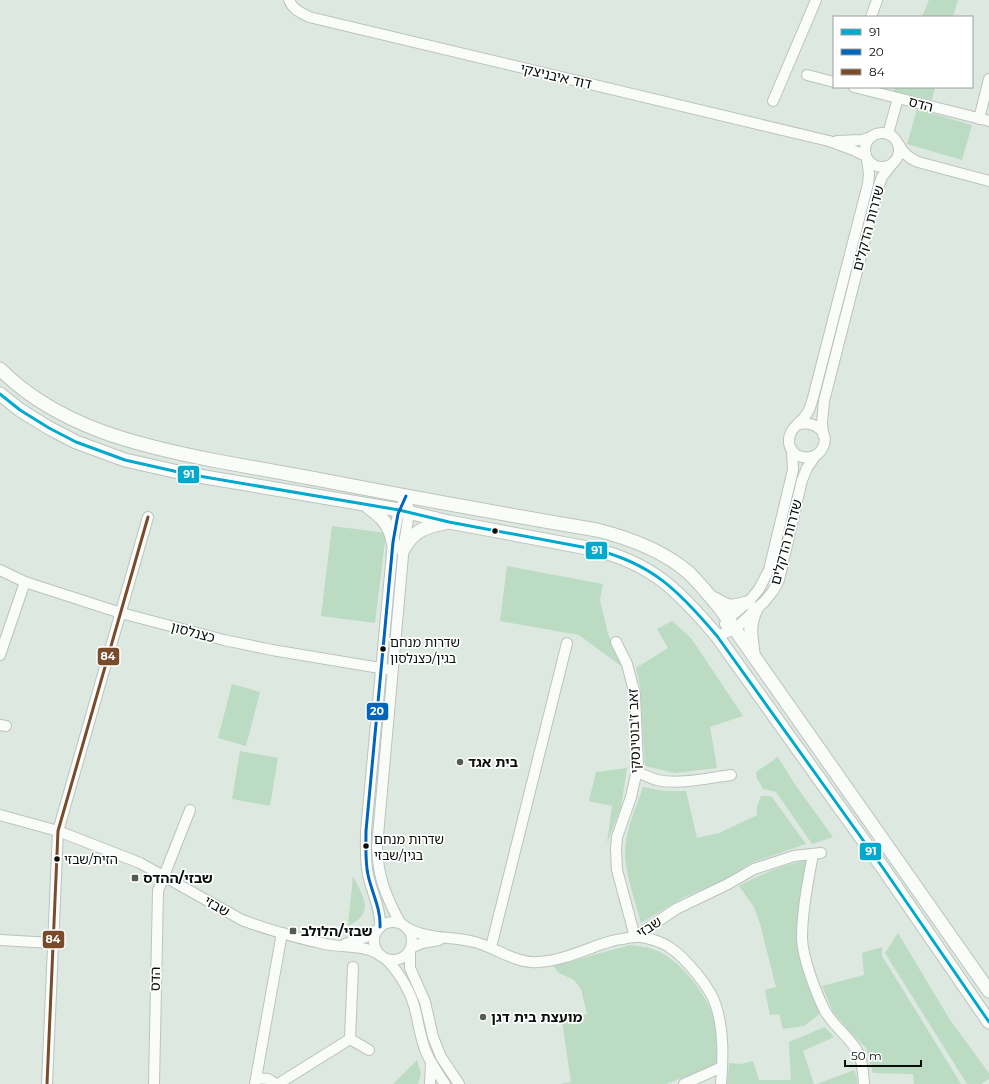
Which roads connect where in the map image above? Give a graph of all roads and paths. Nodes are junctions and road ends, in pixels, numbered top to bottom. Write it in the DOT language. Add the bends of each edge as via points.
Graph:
graph roads {
  1 [pos="289,0"];
  2 [pos="816,0"];
  3 [pos="877,0"];
  4 [pos="871,16"];
  5 [pos="807,75"];
  6 [pos="989,79"];
  7 [pos="833,82"];
  8 [pos="858,88"];
  9 [pos="898,98"];
  10 [pos="773,101"];
  11 [pos="984,120"];
  12 [pos="888,134"];
  13 [pos="871,138"];
  14 [pos="829,141"];
  15 [pos="899,146"];
  16 [pos="867,158"];
  17 [pos="918,162"];
  18 [pos="893,164"];
  19 [pos="989,181"];
  20 [pos="0,369"];
  21 [pos="0,394"];
  22 [pos="797,425"];
  23 [pos="823,435"];
  24 [pos="792,450"];
  25 [pos="816,455"];
  26 [pos="406,496"];
  27 [pos="367,506"];
  28 [pos="404,512"];
  29 [pos="148,517"];
  30 [pos="449,522"];
  31 [pos="398,546"];
  32 [pos="0,570"];
  33 [pos="25,582"];
  34 [pos="709,595"];
  35 [pos="751,606"];
  36 [pos="121,613"];
  37 [pos="731,624"];
  38 [pos="717,636"];
  39 [pos="616,642"];
  40 [pos="567,643"];
  41 [pos="0,655"];
  42 [pos="754,656"];
  43 [pos="382,668"];
  44 [pos="392,669"];
  45 [pos="637,772"];
  46 [pos="731,775"];
  47 [pos="190,810"];
  48 [pos="0,816"];
  49 [pos="58,832"];
  50 [pos="164,876"];
  51 [pos="403,926"];
  52 [pos="379,928"];
  53 [pos="282,933"];
  54 [pos="635,937"];
  55 [pos="446,939"];
  56 [pos="0,940"];
  57 [pos="52,943"];
  58 [pos="337,946"];
  59 [pos="491,947"];
  60 [pos="410,950"];
  61 [pos="384,958"];
  62 [pos="353,967"];
  63 [pos="989,991"];
  64 [pos="989,1022"];
  65 [pos="350,1039"];
  66 [pos="369,1050"];
  67 [pos="431,1063"];
  68 [pos="722,1067"];
  69 [pos="256,1081"];
  70 [pos="47,1084"];
  71 [pos="154,1084"];
  72 [pos="277,1084"];
  73 [pos="430,1084"];
  74 [pos="445,1084"];
  75 [pos="458,1084"];
  76 [pos="684,1084"];
  77 [pos="721,1084"];
  78 [pos="864,1084"];
  1 -- 14 [label="street, דוד איבניצקי" via="298,12 309,16"];
  2 -- 10 [label="street"];
  3 -- 4 [label="street"];
  5 -- 7 [label="street"];
  6 -- 11 [label="street"];
  8 -- 9 [label="street, הדס"];
  9 -- 11 [label="street, הדס"];
  9 -- 12 [label="street"];
  12 -- 13 [label="street" via="878,133"];
  12 -- 15 [label="street" via="897,140"];
  13 -- 14 [label="street, דוד איבניצקי"];
  13 -- 16 [label="street" via="866,144"];
  14 -- 16 [label="street, דוד איבניצקי"];
  15 -- 17 [label="street" via="904,154"];
  15 -- 18 [label="street" via="899,156"];
  16 -- 18 [label="street" via="870,163 883,168"];
  16 -- 22 [label="street, שדרות הדקלים" via="870,174 868,184 813,398 807,414"];
  17 -- 18 [label="street"];
  17 -- 19 [label="street"];
  18 -- 23 [label="street, שדרות הדקלים" via="879,185 826,393 822,414"];
  20 -- 26 [label="main road" via="58,412 84,425 130,441 198,457"];
  21 -- 27 [label="main road" via="49,428 76,442 125,460 187,474"];
  22 -- 23 [label="street" via="812,424 821,430"];
  22 -- 24 [label="street" via="790,434"];
  23 -- 25 [label="street" via="823,446"];
  24 -- 25 [label="street" via="801,457 811,458"];
  24 -- 35 [label="street, שדרות הדקלים" via="793,470 772,561"];
  25 -- 35 [label="street, שדרות הדקלים" via="802,480 779,580 773,591"];
  26 -- 28 [label="street"];
  26 -- 34 [label="main road" via="621,536 647,547 688,572"];
  27 -- 28 [label="main road"];
  27 -- 31 [label="main road" via="384,518"];
  28 -- 30 [label="main road"];
  28 -- 31 [label="street"];
  29 -- 36 [label="street"];
  30 -- 31 [label="main road" via="429,526"];
  30 -- 38 [label="main road" via="593,549 633,562 677,591"];
  31 -- 43 [label="street"];
  31 -- 44 [label="street"];
  32 -- 33 [label="street, כצנלסון"];
  33 -- 36 [label="street, כצנלסון"];
  33 -- 41 [label="street"];
  34 -- 35 [label="main road" via="730,606"];
  34 -- 37 [label="main road"];
  35 -- 37 [label="street, שדרות הדקלים"];
  35 -- 42 [label="main road" via="750,633"];
  36 -- 43 [label="street, כצנלסון" via="224,640"];
  36 -- 49 [label="street"];
  37 -- 38 [label="street, שדרות הדקלים"];
  37 -- 42 [label="main road"];
  38 -- 64 [label="main road" via="883,868"];
  39 -- 45 [label="street, זאב ז'בוטינסקי" via="627,664 635,695"];
  40 -- 59 [label="street"];
  42 -- 63 [label="main road"];
  43 -- 44 [label="street, כצנלסון"];
  43 -- 52 [label="street" via="366,847 368,874 379,910"];
  44 -- 51 [label="street" via="376,847 382,886"];
  45 -- 46 [label="street" via="656,780 670,782"];
  45 -- 54 [label="street, זאב ז'בוטינסקי" via="617,837 616,849 617,870"];
  47 -- 50 [label="street, הדס"];
  48 -- 49 [label="street"];
  49 -- 50 [label="street, שבזי" via="140,863"];
  49 -- 57 [label="street"];
  50 -- 53 [label="street, שבזי" via="242,920"];
  50 -- 71 [label="street, הדס" via="157,902"];
  51 -- 52 [label="street" via="388,923"];
  51 -- 55 [label="street, שבזי" via="413,932"];
  51 -- 60 [label="street" via="412,938"];
  52 -- 58 [label="street" via="366,937"];
  52 -- 61 [label="street" via="375,934 374,946"];
  53 -- 58 [label="street, שבזי"];
  53 -- 69 [label="street"];
  54 -- 59 [label="street, שבזי" via="620,939 549,961 536,962 521,960"];
  54 -- 68 [label="street" via="656,941 669,947 695,971 709,991 716,1005 720,1027"];
  54 -- 78 [label="street, שבזי" via="676,909 754,869 794,856 817,853 806,890 802,940 815,989 826,1012 859,1054"];
  55 -- 59 [label="street, שבזי" via="476,942"];
  55 -- 60 [label="street, שבזי" via="422,943"];
  56 -- 57 [label="street"];
  57 -- 70 [label="street"];
  58 -- 61 [label="street, שבזי" via="362,948 376,952"];
  60 -- 61 [label="street" via="400,959"];
  60 -- 75 [label="street" via="410,968 425,1002 433,1037 441,1057"];
  61 -- 67 [label="street" via="402,982 414,1006 422,1041"];
  62 -- 65 [label="street"];
  65 -- 66 [label="street"];
  65 -- 72 [label="street"];
  67 -- 73 [label="street"];
  67 -- 74 [label="street"];
  68 -- 76 [label="street"];
  68 -- 77 [label="street"];
  69 -- 72 [label="street" via="268,1079"];
}
